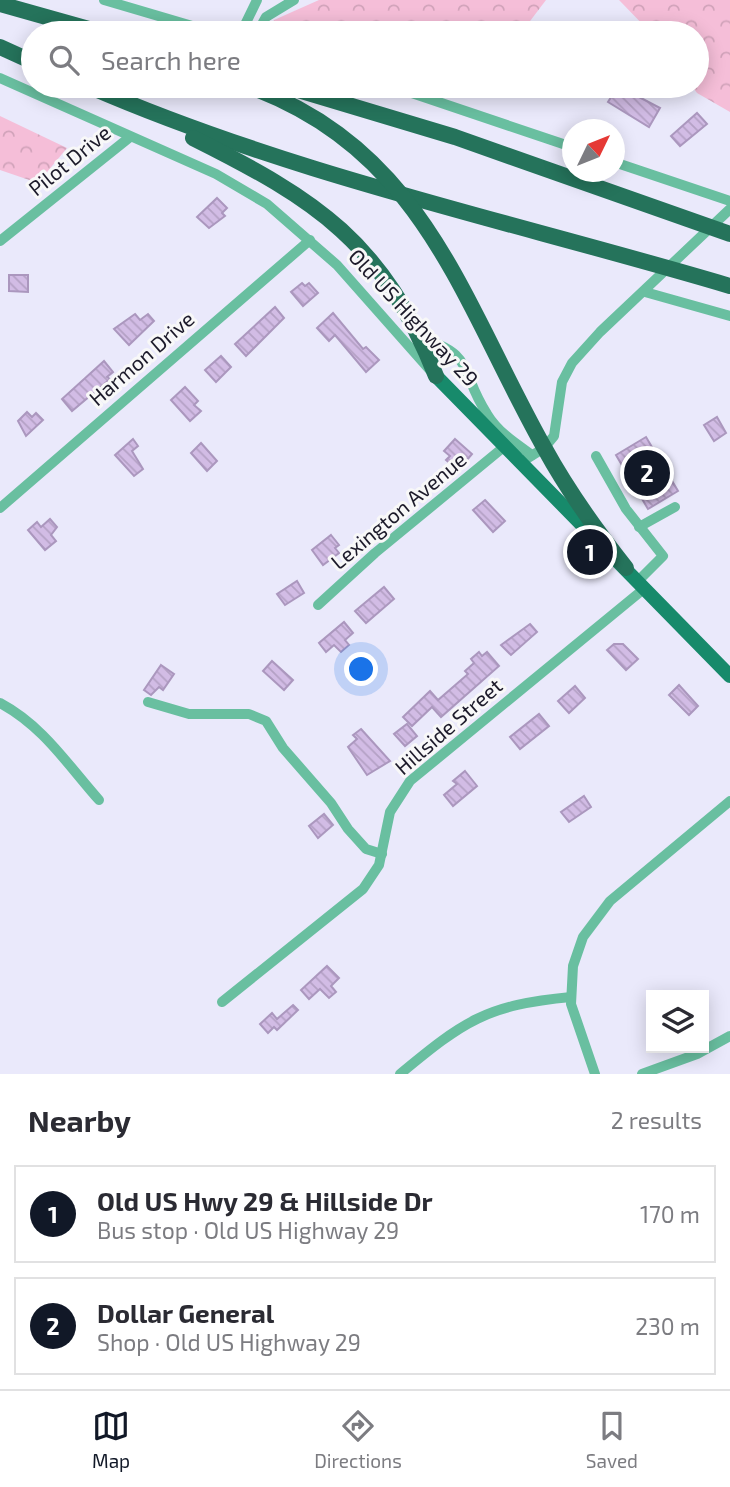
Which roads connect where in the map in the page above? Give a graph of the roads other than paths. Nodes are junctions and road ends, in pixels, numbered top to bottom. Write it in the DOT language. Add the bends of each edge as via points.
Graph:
graph roads {
  1 [pos="104,0"];
  2 [pos="257,0"];
  3 [pos="294,0"];
  4 [pos="0,4"];
  5 [pos="19,4"];
  6 [pos="68,21"];
  7 [pos="175,21"];
  8 [pos="247,21"];
  9 [pos="263,21"];
  10 [pos="0,47"];
  11 [pos="21,57"];
  12 [pos="0,78"];
  13 [pos="21,88"];
  14 [pos="44,98"];
  15 [pos="113,98"];
  16 [pos="119,98"];
  17 [pos="282,98"];
  18 [pos="325,98"];
  19 [pos="427,98"];
  20 [pos="130,137"];
  21 [pos="562,144"];
  22 [pos="625,166"];
  23 [pos="730,201"];
  24 [pos="730,209"];
  25 [pos="712,227"];
  26 [pos="730,234"];
  27 [pos="310,240"];
  28 [pos="0,241"];
  29 [pos="670,268"];
  30 [pos="730,286"];
  31 [pos="645,292"];
  32 [pos="730,316"];
  33 [pos="395,329"];
  34 [pos="421,338"];
  35 [pos="436,376"];
  36 [pos="505,446"];
  37 [pos="532,455"];
  38 [pos="596,456"];
  39 [pos="675,507"];
  40 [pos="0,508"];
  41 [pos="639,527"];
  42 [pos="626,568"];
  43 [pos="641,584"];
  44 [pos="318,605"];
  45 [pos="730,676"];
  46 [pos="148,702"];
  47 [pos="0,704"];
  48 [pos="99,800"];
  49 [pos="730,801"];
  50 [pos="382,854"];
  51 [pos="571,997"];
  52 [pos="222,1002"];
  53 [pos="730,1036"];
  54 [pos="400,1074"];
  55 [pos="595,1074"];
  56 [pos="642,1074"];
  1 -- 7 [label="street"];
  2 -- 8 [label="street"];
  3 -- 9 [label="street"];
  4 -- 5 [label="highway"];
  5 -- 6 [label="highway"];
  10 -- 11 [label="highway"];
  12 -- 13 [label="street, Old US Highway 29"];
  14 -- 20 [label="street, Old US Highway 29"];
  15 -- 34 [label="highway" via="239,161 315,206 379,268"];
  16 -- 29 [label="highway" via="229,142 358,183"];
  17 -- 37 [label="highway" via="326,124 391,179 461,282"];
  18 -- 25 [label="highway" via="455,137"];
  19 -- 21 [label="street"];
  20 -- 27 [label="street, Old US Highway 29" via="216,174 267,204"];
  20 -- 28 [label="street, Pilot Drive"];
  22 -- 23 [label="street"];
  24 -- 25 [label="street"];
  25 -- 26 [label="highway"];
  25 -- 29 [label="street"];
  27 -- 33 [label="street, Old US Highway 29"];
  27 -- 40 [label="street, Harmon Drive"];
  29 -- 30 [label="highway"];
  29 -- 31 [label="street"];
  31 -- 32 [label="street"];
  31 -- 37 [label="street" via="572,363 562,382 554,436"];
  33 -- 34 [label="street"];
  33 -- 35 [label="street, Old US Highway 29"];
  34 -- 35 [label="highway"];
  34 -- 37 [label="street" via="445,345 458,356 490,419"];
  35 -- 36 [label="main road, Old US Highway 29"];
  36 -- 37 [label="main road, Old US Highway 29"];
  36 -- 44 [label="street, Lexington Avenue"];
  37 -- 42 [label="highway"];
  37 -- 42 [label="main road, Old US Highway 29" via="600,547"];
  38 -- 41 [label="street"];
  39 -- 41 [label="street"];
  41 -- 43 [label="street, Hillside Street" via="663,556"];
  42 -- 43 [label="main road, Old US Highway 29"];
  43 -- 45 [label="main road, Old US Highway 29"];
  43 -- 50 [label="street, Hillside Street" via="410,781 390,812"];
  46 -- 50 [label="street" via="180,713 249,714 266,721 366,849"];
  47 -- 48 [label="street" via="44,734"];
  49 -- 51 [label="street" via="595,918 573,966"];
  50 -- 52 [label="street, Hillside Street" via="363,889"];
  51 -- 54 [label="street" via="506,1006 476,1017"];
  51 -- 55 [label="street"];
  53 -- 56 [label="street"];
}
